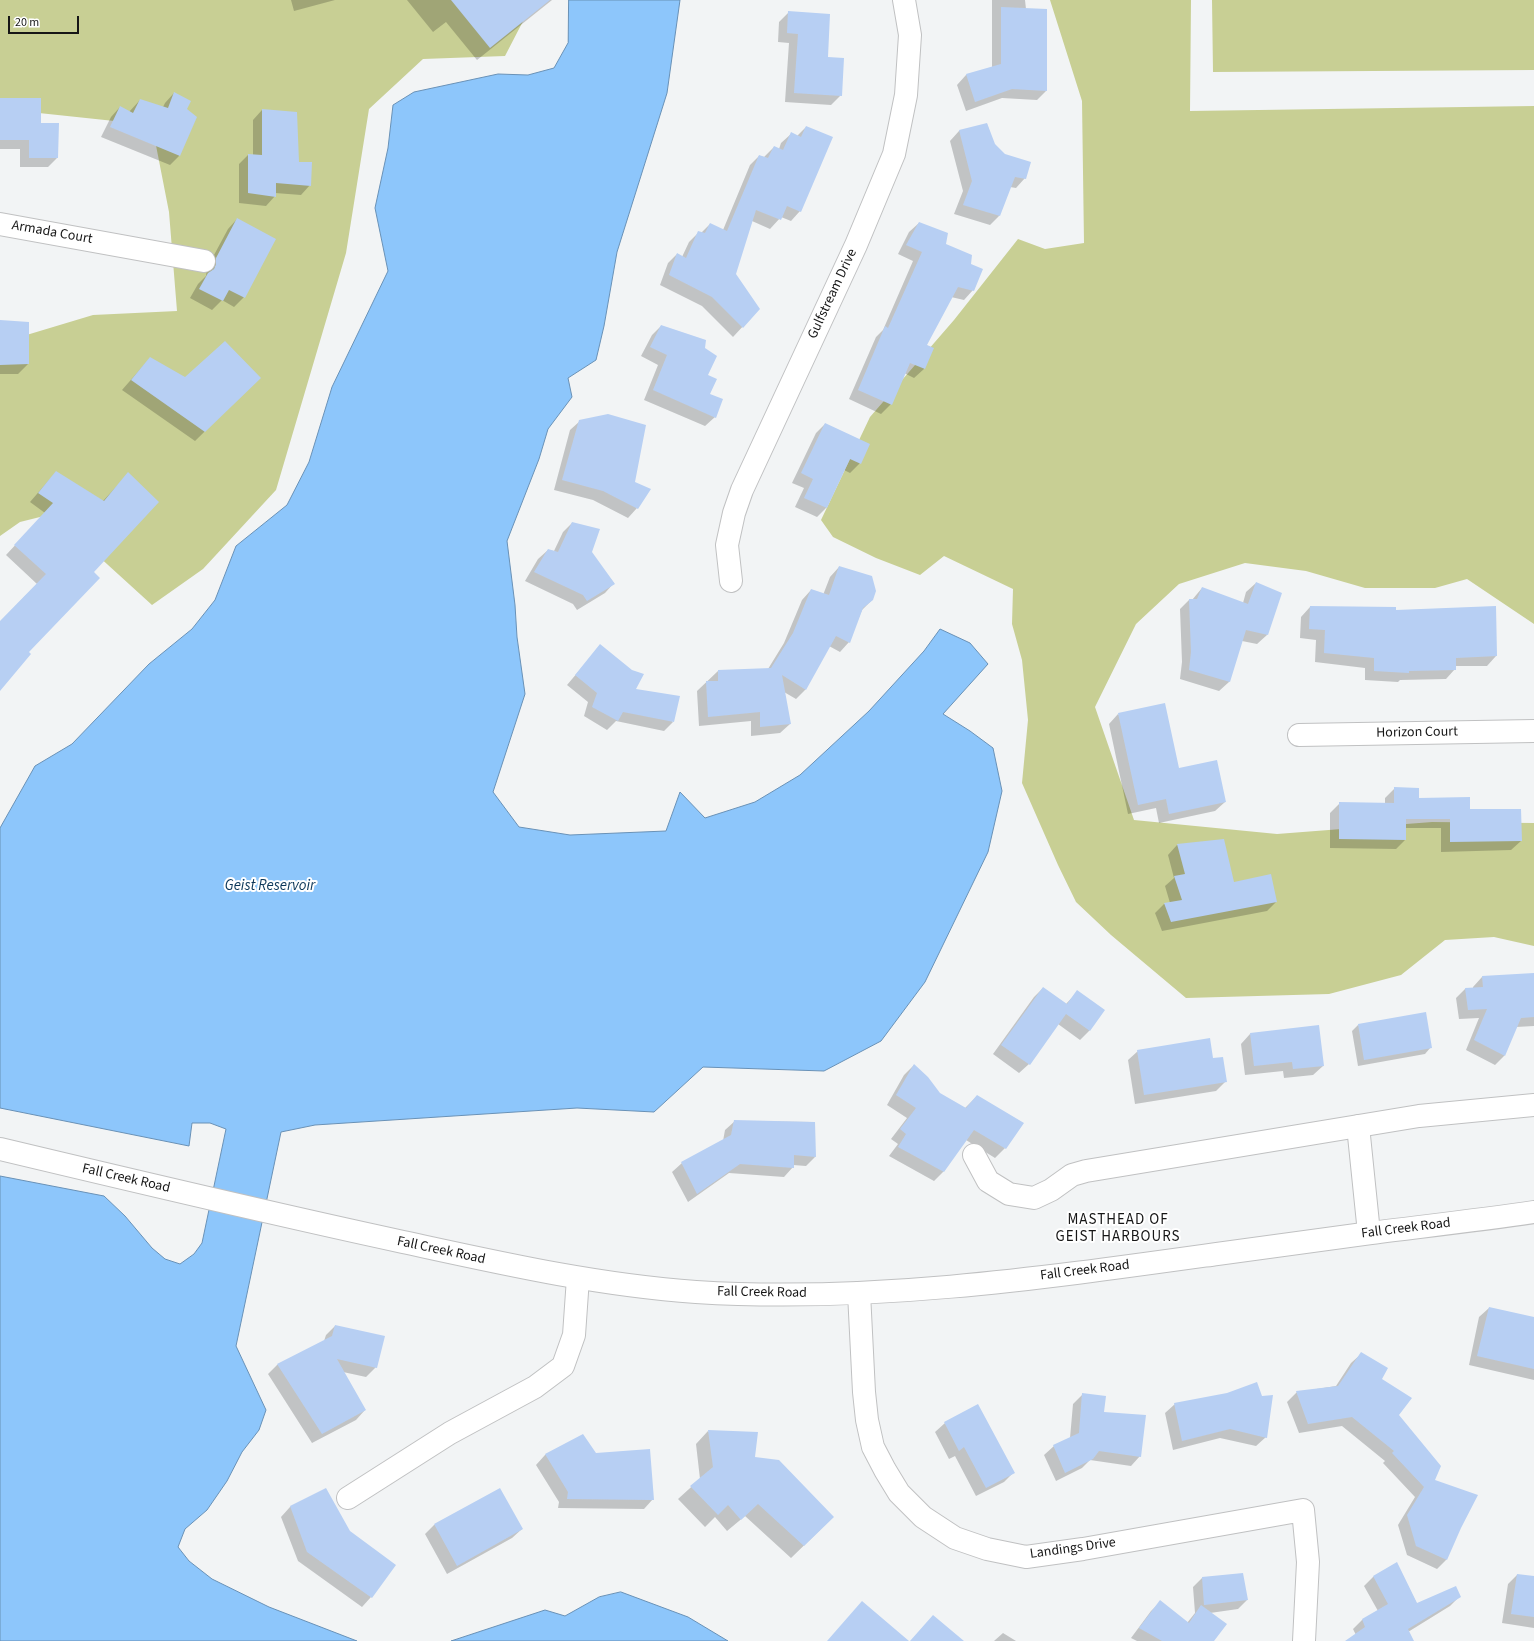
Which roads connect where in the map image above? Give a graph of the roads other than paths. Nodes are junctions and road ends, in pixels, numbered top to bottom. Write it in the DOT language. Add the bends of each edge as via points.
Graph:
graph roads {
  1 [pos="904,0"];
  2 [pos="0,224"];
  3 [pos="204,261"];
  4 [pos="731,581"];
  5 [pos="1534,731"];
  6 [pos="1299,734"];
  7 [pos="1534,1105"];
  8 [pos="1358,1126"];
  9 [pos="0,1149"];
  10 [pos="974,1155"];
  11 [pos="1534,1212"];
  12 [pos="1369,1233"];
  13 [pos="578,1278"];
  14 [pos="858,1293"];
  15 [pos="348,1498"];
  16 [pos="1304,1641"];
  1 -- 4 [label="street, Gulfstream Drive" via="910,35 906,95 894,154 856,246 742,490 734,513 728,545"];
  2 -- 3 [label="street, Armada Court"];
  5 -- 6 [label="street, Horizon Court"];
  7 -- 8 [label="street" via="1419,1116"];
  8 -- 10 [label="street" via="1103,1168 1072,1175 1052,1190 1034,1198 1009,1194 988,1181"];
  8 -- 12 [label="street"];
  9 -- 13 [label="street, Fall Creek Road" via="296,1219 529,1270"];
  11 -- 12 [label="street, Fall Creek Road"];
  12 -- 14 [label="street, Fall Creek Road" via="989,1283"];
  13 -- 14 [label="street, Fall Creek Road" via="653,1288 724,1293"];
  13 -- 15 [label="street" via="574,1335 563,1366 536,1388 450,1433"];
  14 -- 16 [label="street, Landings Drive" via="864,1392 873,1447 900,1493 923,1517 955,1538 987,1550 1026,1557 1303,1510 1308,1562"];
}
